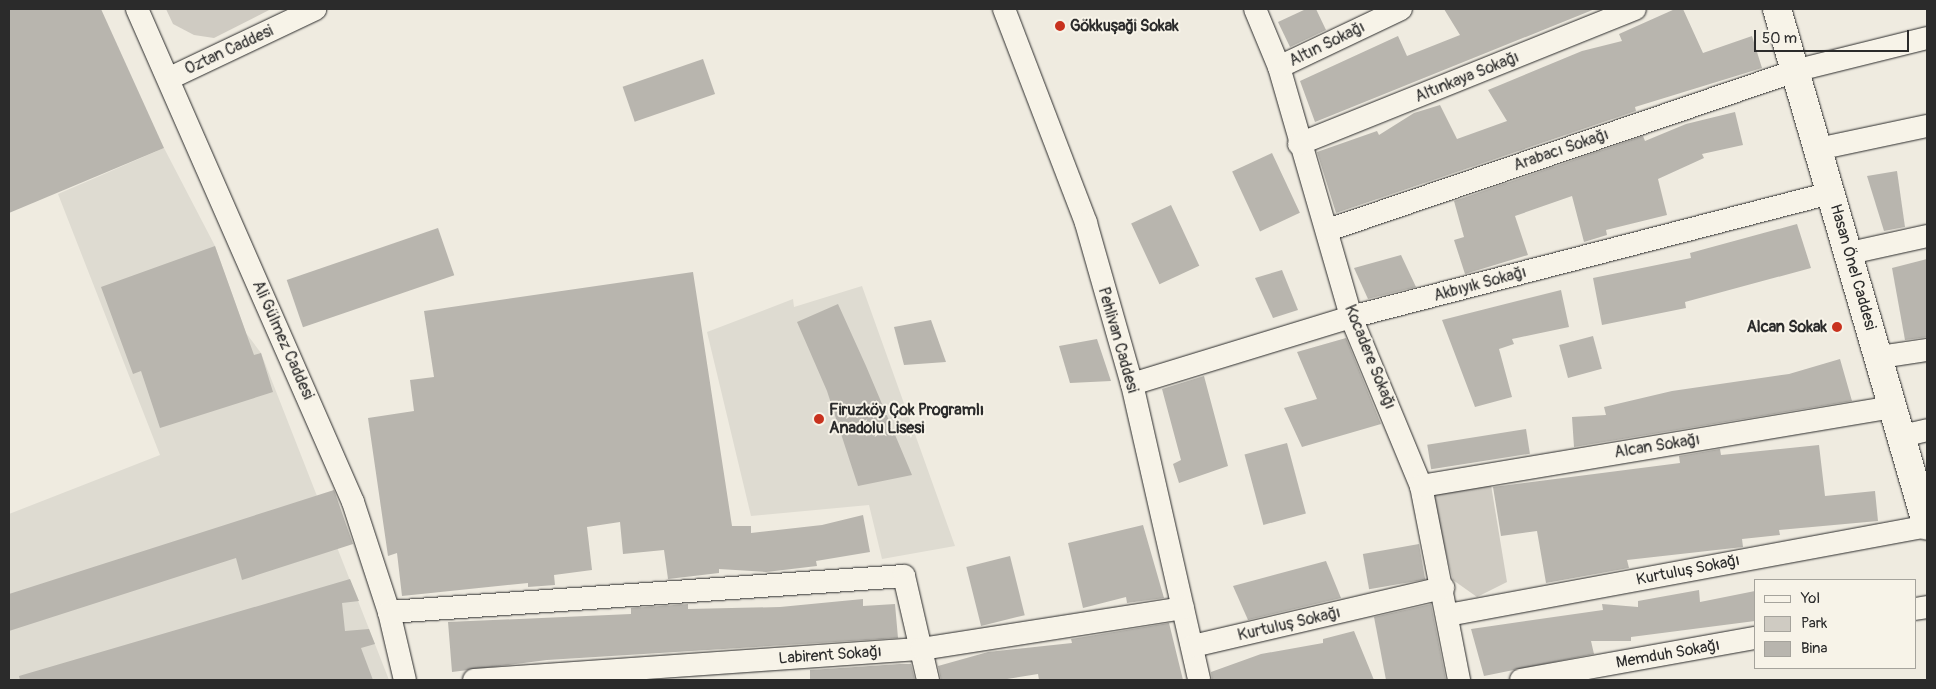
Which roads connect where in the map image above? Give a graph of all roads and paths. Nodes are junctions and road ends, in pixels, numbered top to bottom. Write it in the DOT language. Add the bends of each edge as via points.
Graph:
graph roads {
  1 [pos="137,9"];
  2 [pos="315,9"];
  3 [pos="1256,9"];
  4 [pos="1401,9"];
  5 [pos="1635,9"];
  6 [pos="1777,9"];
  7 [pos="1012,12"];
  8 [pos="1927,38"];
  9 [pos="1279,67"];
  10 [pos="1794,71"];
  11 [pos="170,78"];
  12 [pos="1927,126"];
  13 [pos="1299,144"];
  14 [pos="1818,149"];
  15 [pos="1831,193"];
  16 [pos="1328,230"];
  17 [pos="1927,236"];
  18 [pos="1850,254"];
  19 [pos="1351,317"];
  20 [pos="1927,350"];
  21 [pos="1880,357"];
  22 [pos="1132,384"];
  23 [pos="1894,407"];
  24 [pos="1915,433"];
  25 [pos="1421,486"];
  26 [pos="1927,526"];
  27 [pos="1443,588"];
  28 [pos="1183,608"];
  29 [pos="389,612"];
  30 [pos="1448,615"];
  31 [pos="1754,638"];
  32 [pos="1194,646"];
  33 [pos="922,649"];
  34 [pos="405,680"];
  35 [pos="474,680"];
  36 [pos="928,680"];
  37 [pos="1200,680"];
  38 [pos="1459,680"];
  39 [pos="1521,680"];
  1 -- 11 [label="street, Ali Gülmez Caddesi"];
  2 -- 11 [label="street, Oztan Caddesi"];
  3 -- 9 [label="street, Kocadere Sokağı"];
  4 -- 9 [label="street, Altın Sokağı"];
  5 -- 13 [label="street, Altınkaya Sokağı"];
  6 -- 10 [label="main road, Hasan Önel Caddesi"];
  7 -- 22 [label="street, Pehlivan Caddesi" via="1086,223"];
  8 -- 10 [label="street, Arabacı Sokağı"];
  9 -- 13 [label="street, Kocadere Sokağı"];
  10 -- 14 [label="main road, Hasan Önel Caddesi"];
  10 -- 16 [label="street, Arabacı Sokağı"];
  11 -- 29 [label="street, Ali Gülmez Caddesi" via="353,502"];
  12 -- 14 [label="street"];
  13 -- 16 [label="street, Kocadere Sokağı"];
  14 -- 15 [label="main road, Hasan Önel Caddesi"];
  15 -- 18 [label="main road, Hasan Önel Caddesi"];
  15 -- 19 [label="street, Akbıyık Sokağı"];
  16 -- 19 [label="street, Kocadere Sokağı"];
  17 -- 18 [label="street"];
  18 -- 21 [label="main road, Hasan Önel Caddesi"];
  19 -- 22 [label="street, Akbıyık Sokağı"];
  19 -- 25 [label="street, Kocadere Sokağı"];
  20 -- 21 [label="street"];
  21 -- 23 [label="main road, Hasan Önel Caddesi"];
  22 -- 28 [label="street, Pehlivan Caddesi"];
  23 -- 24 [label="main road, Hasan Önel Caddesi"];
  23 -- 25 [label="street, Alcan Sokağı"];
  24 -- 26 [label="main road, Hasan Önel Caddesi"];
  25 -- 27 [label="street, Kocadere Sokağı"];
  26 -- 30 [label="street, Kurtuluş Sokağı"];
  27 -- 30 [label="street, Kocadere Sokağı"];
  27 -- 32 [label="street, Kurtuluş Sokağı"];
  28 -- 32 [label="street, Pehlivan Caddesi"];
  28 -- 33 [label="street, Labirent Sokağı"];
  29 -- 33 [label="street" via="904,576"];
  29 -- 34 [label="street, Ali Gülmez Caddesi"];
  30 -- 38 [label="street, Kocadere Sokağı"];
  31 -- 39 [label="street, Memduh Sokağı"];
  32 -- 37 [label="street, Pehlivan Caddesi"];
  33 -- 35 [label="street, Labirent Sokağı"];
  33 -- 36 [label="street"];
}
